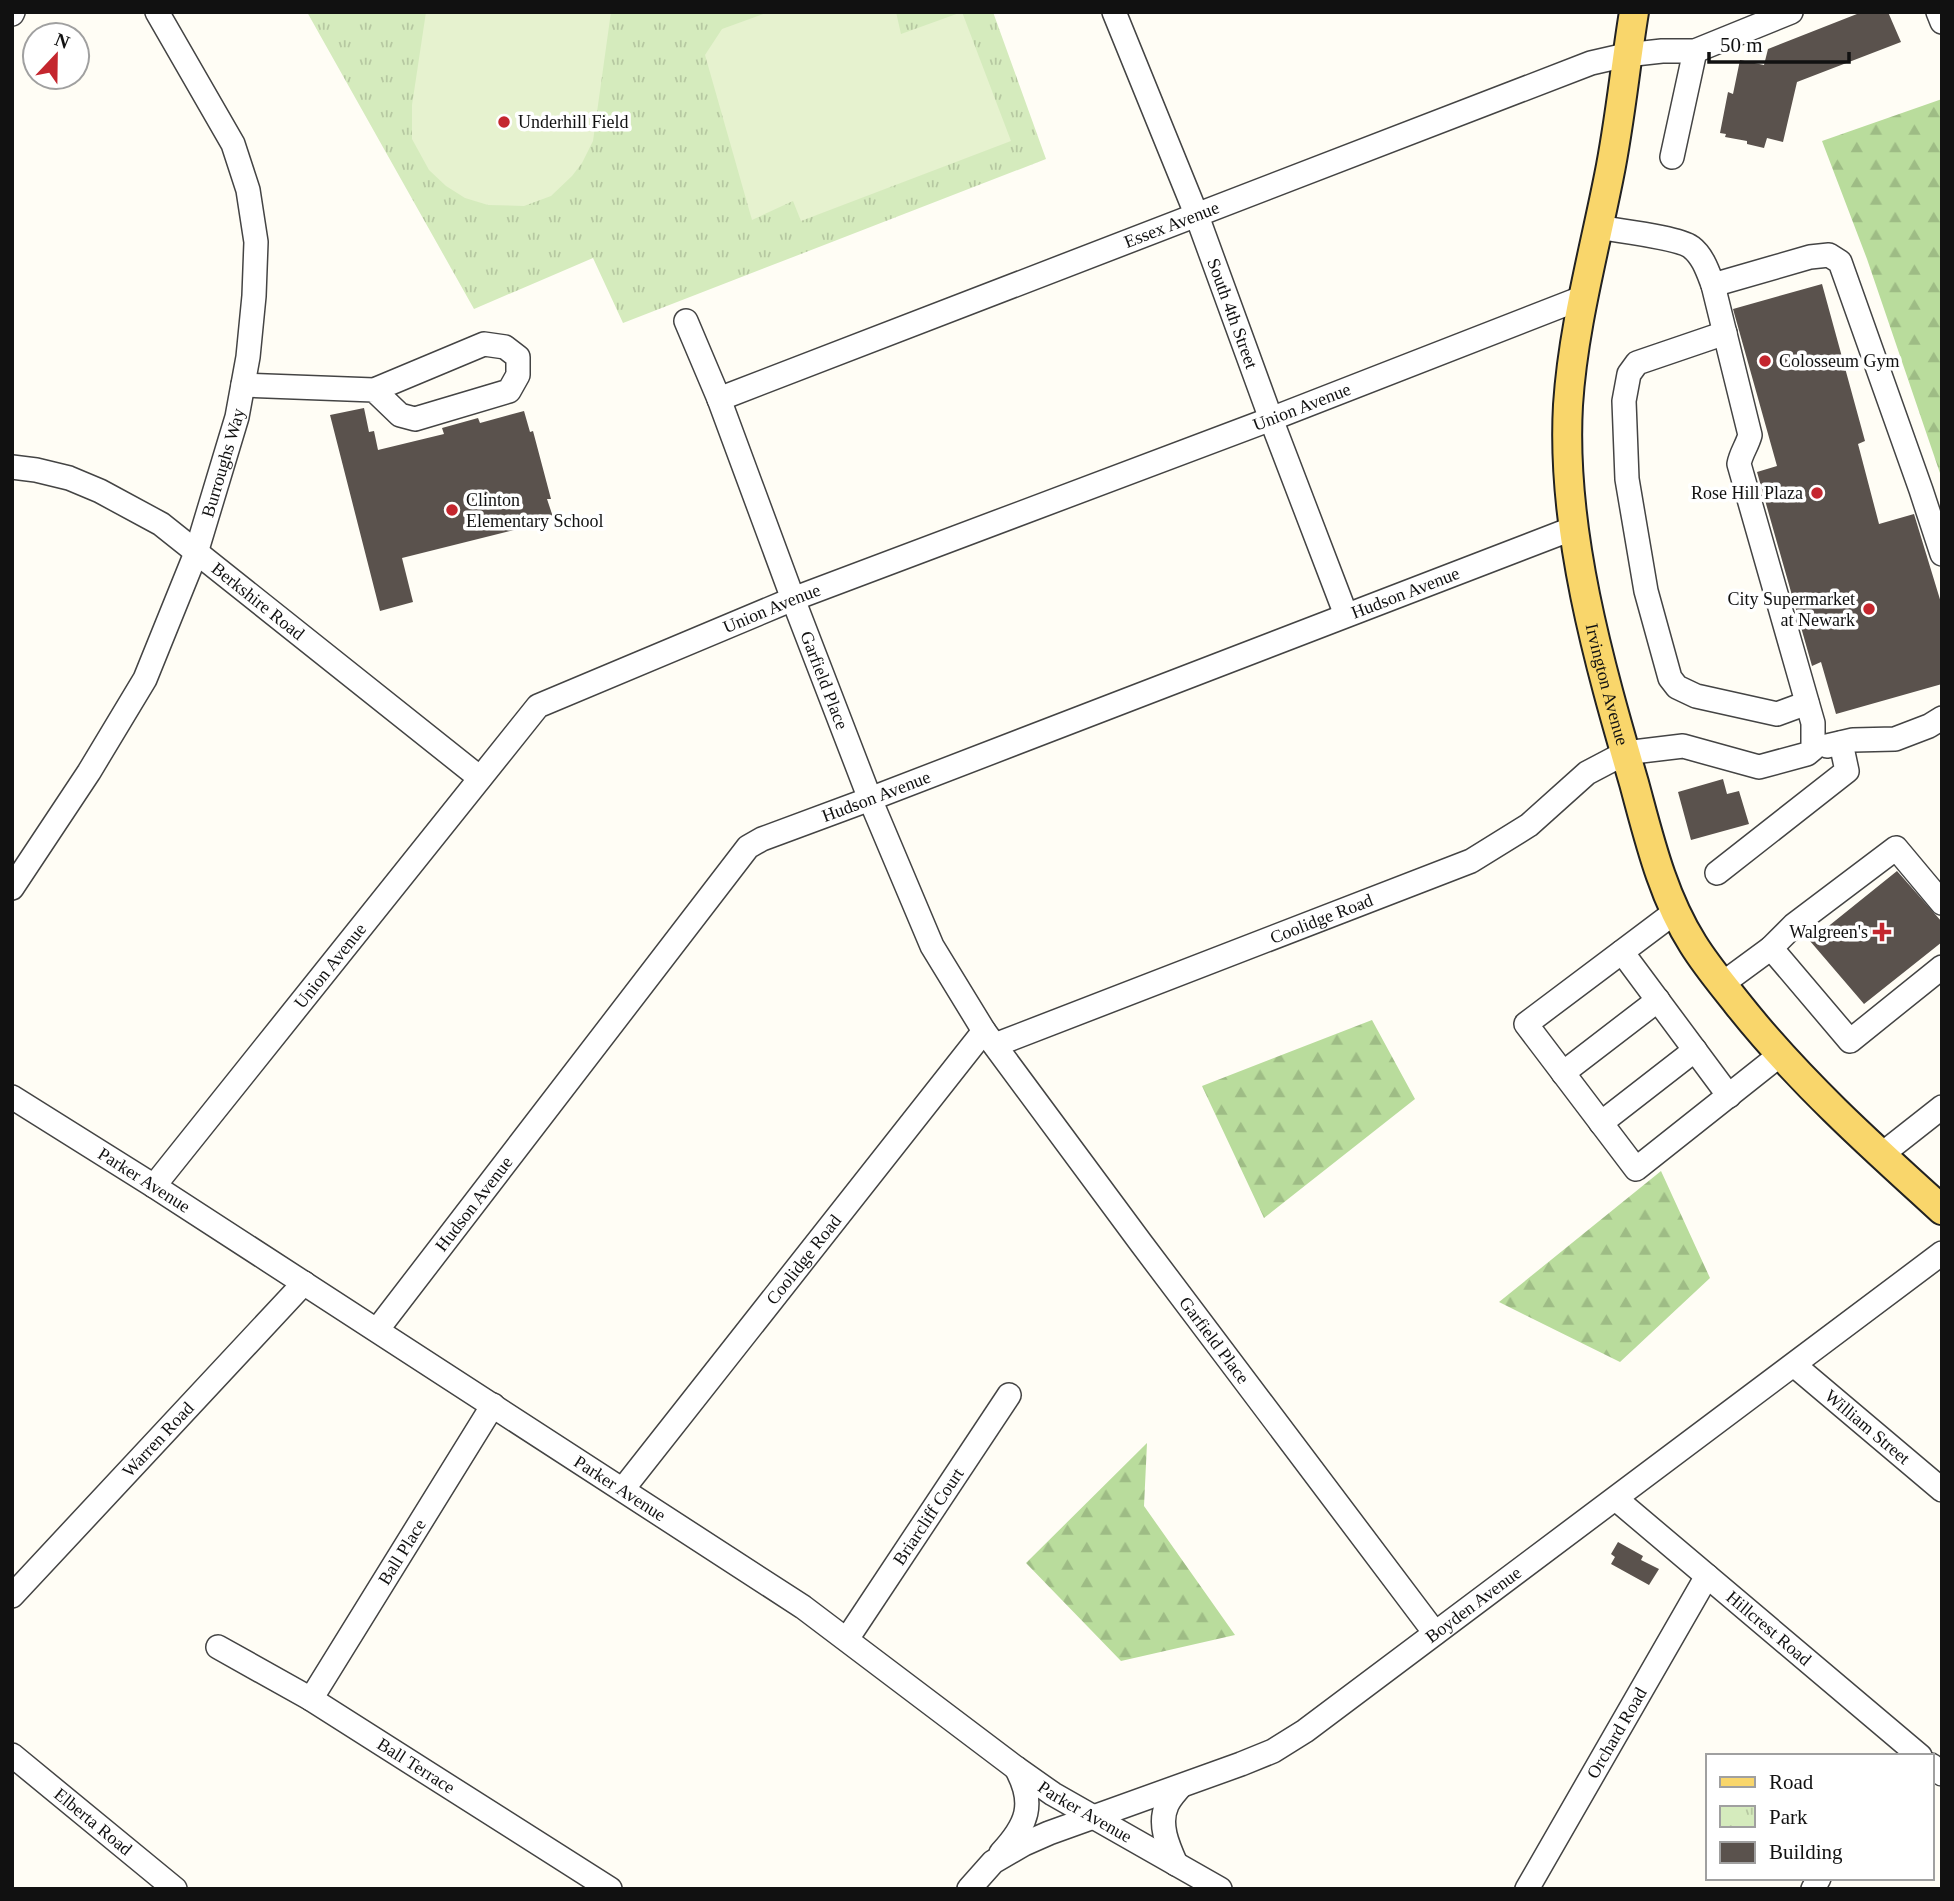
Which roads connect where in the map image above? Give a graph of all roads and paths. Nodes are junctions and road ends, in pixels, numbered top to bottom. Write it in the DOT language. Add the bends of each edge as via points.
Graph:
graph roads {
  1 [pos="157,12"];
  2 [pos="1634,12"];
  3 [pos="1791,12"];
  4 [pos="1938,12"];
  5 [pos="1121,14"];
  6 [pos="1942,22"];
  7 [pos="1695,51"];
  8 [pos="1626,55"];
  9 [pos="1672,157"];
  10 [pos="1197,216"];
  11 [pos="1598,227"];
  12 [pos="1713,285"];
  13 [pos="1584,297"];
  14 [pos="686,321"];
  15 [pos="1725,333"];
  16 [pos="243,385"];
  17 [pos="374,390"];
  18 [pos="719,399"];
  19 [pos="1271,419"];
  20 [pos="12,467"];
  21 [pos="1574,528"];
  22 [pos="196,553"];
  23 [pos="1942,554"];
  24 [pos="793,599"];
  25 [pos="1346,615"];
  26 [pos="1807,703"];
  27 [pos="1942,718"];
  28 [pos="1840,743"];
  29 [pos="1813,749"];
  30 [pos="1625,753"];
  31 [pos="480,778"];
  32 [pos="870,799"];
  33 [pos="1717,873"];
  34 [pos="12,888"];
  35 [pos="1942,903"];
  36 [pos="1675,912"];
  37 [pos="1771,948"];
  38 [pos="1622,952"];
  39 [pos="1942,967"];
  40 [pos="1722,984"];
  41 [pos="1658,1000"];
  42 [pos="989,1038"];
  43 [pos="1695,1050"];
  44 [pos="1781,1054"];
  45 [pos="1563,1073"];
  46 [pos="1729,1096"];
  47 [pos="12,1097"];
  48 [pos="1942,1107"];
  49 [pos="1601,1123"];
  50 [pos="1881,1155"];
  51 [pos="155,1186"];
  52 [pos="1942,1210"];
  53 [pos="1942,1254"];
  54 [pos="304,1283"];
  55 [pos="377,1330"];
  56 [pos="1794,1365"];
  57 [pos="1009,1395"];
  58 [pos="493,1405"];
  59 [pos="623,1489"];
  60 [pos="1942,1490"];
  61 [pos="1616,1499"];
  62 [pos="1707,1576"];
  63 [pos="12,1596"];
  64 [pos="1435,1633"];
  65 [pos="847,1639"];
  66 [pos="218,1647"];
  67 [pos="311,1699"];
  68 [pos="1895,1747"];
  69 [pos="1914,1754"];
  70 [pos="12,1755"];
  71 [pos="1016,1768"];
  72 [pos="1180,1787"];
  73 [pos="1095,1818"];
  74 [pos="993,1862"];
  75 [pos="1176,1864"];
  76 [pos="175,1889"];
  77 [pos="610,1889"];
  78 [pos="969,1889"];
  79 [pos="1220,1889"];
  80 [pos="1527,1889"];
  1 -- 16 [label="street, Burroughs Way" via="233,144 248,190 256,242"];
  2 -- 8 [label="main road, Irvington Avenue"];
  3 -- 7 [label="street"];
  4 -- 6 [label="street"];
  5 -- 10 [label="street, South 4th Street"];
  7 -- 8 [label="street"];
  7 -- 9 [label="street"];
  8 -- 10 [label="street, Essex Avenue" via="1591,63"];
  8 -- 11 [label="main road, Irvington Avenue"];
  10 -- 18 [label="street, Essex Avenue"];
  10 -- 19 [label="street, South 4th Street"];
  11 -- 12 [label="street" via="1691,247 1705,263"];
  11 -- 13 [label="main road, Irvington Avenue"];
  12 -- 15 [label="street"];
  12 -- 23 [label="street" via="1810,257 1829,256 1840,262"];
  13 -- 19 [label="street, Union Avenue"];
  13 -- 21 [label="main road, Irvington Avenue" via="1568,412"];
  14 -- 18 [label="street, Garfield Place"];
  15 -- 26 [label="street" via="1750,435 1739,464"];
  15 -- 26 [label="street" via="1637,363 1629,374 1624,401 1626,480 1646,591 1670,678 1677,687 1696,696 1777,714"];
  16 -- 17 [label="street"];
  16 -- 22 [label="street, Burroughs Way"];
  17 -- 17 [label="street" via="484,344 505,346 518,357 518,375 509,391 415,419 400,415"];
  18 -- 24 [label="street, Garfield Place"];
  19 -- 24 [label="street, Union Avenue"];
  19 -- 25 [label="street, South 4th Street"];
  20 -- 22 [label="street, Berkshire Road" via="69,478 100,491 161,524"];
  21 -- 25 [label="street, Hudson Avenue"];
  21 -- 30 [label="main road, Irvington Avenue" via="1592,627"];
  22 -- 31 [label="street, Berkshire Road"];
  22 -- 34 [label="street, Burroughs Way" via="145,679"];
  24 -- 31 [label="street, Union Avenue" via="538,706"];
  24 -- 32 [label="street, Garfield Place"];
  25 -- 32 [label="street, Hudson Avenue"];
  26 -- 29 [label="street"];
  27 -- 28 [label="street" via="1895,739"];
  28 -- 29 [label="street"];
  28 -- 33 [label="street" via="1847,771"];
  29 -- 30 [label="street" via="1759,767 1683,746"];
  30 -- 36 [label="main road, Irvington Avenue"];
  30 -- 42 [label="street, Coolidge Road" via="1587,773 1529,825 1471,861"];
  31 -- 51 [label="street, Union Avenue"];
  32 -- 42 [label="street, Garfield Place" via="932,946"];
  32 -- 55 [label="street, Hudson Avenue" via="748,847"];
  35 -- 37 [label="street" via="1896,848 1794,925"];
  36 -- 38 [label="street"];
  36 -- 40 [label="main road, Irvington Avenue"];
  37 -- 39 [label="street" via="1850,1041"];
  37 -- 40 [label="street"];
  38 -- 41 [label="street"];
  38 -- 45 [label="street" via="1526,1024"];
  40 -- 44 [label="main road, Irvington Avenue"];
  41 -- 43 [label="street"];
  41 -- 45 [label="street"];
  42 -- 59 [label="street, Coolidge Road"];
  42 -- 64 [label="street, Garfield Place"];
  43 -- 46 [label="street"];
  43 -- 49 [label="street"];
  44 -- 46 [label="street"];
  44 -- 50 [label="main road, Irvington Avenue"];
  45 -- 49 [label="street"];
  46 -- 49 [label="street" via="1636,1169"];
  47 -- 51 [label="street, Parker Avenue"];
  48 -- 50 [label="street"];
  50 -- 52 [label="main road, Irvington Avenue"];
  51 -- 54 [label="street, Parker Avenue"];
  53 -- 56 [label="street, Boyden Avenue"];
  54 -- 55 [label="street, Parker Avenue"];
  54 -- 63 [label="street, Warren Road"];
  55 -- 58 [label="street, Parker Avenue"];
  56 -- 60 [label="street, William Street"];
  56 -- 61 [label="street, Boyden Avenue"];
  57 -- 65 [label="street, Briarcliff Court"];
  58 -- 59 [label="street, Parker Avenue"];
  58 -- 67 [label="street, Ball Place"];
  59 -- 65 [label="street, Parker Avenue"];
  61 -- 62 [label="street, Hillcrest Road"];
  61 -- 64 [label="street, Boyden Avenue"];
  62 -- 68 [label="street, Hillcrest Road"];
  62 -- 80 [label="street, Orchard Road"];
  64 -- 72 [label="street, Boyden Avenue" via="1273,1751"];
  65 -- 71 [label="street, Parker Avenue"];
  66 -- 67 [label="street, Ball Terrace"];
  67 -- 77 [label="street, Ball Terrace"];
  68 -- 69 [label="street, Hillcrest Road"];
  70 -- 76 [label="street, Elberta Road"];
  71 -- 73 [label="street, Parker Avenue"];
  71 -- 74 [label="street" via="1024,1783 1026,1811 1017,1835"];
  72 -- 73 [label="street, Boyden Avenue"];
  72 -- 75 [label="street" via="1164,1817 1164,1835"];
  73 -- 74 [label="street, Boyden Avenue" via="1049,1833"];
  73 -- 75 [label="street, Parker Avenue"];
  74 -- 78 [label="street, Boyden Avenue"];
  75 -- 79 [label="street, Parker Avenue"];
}
